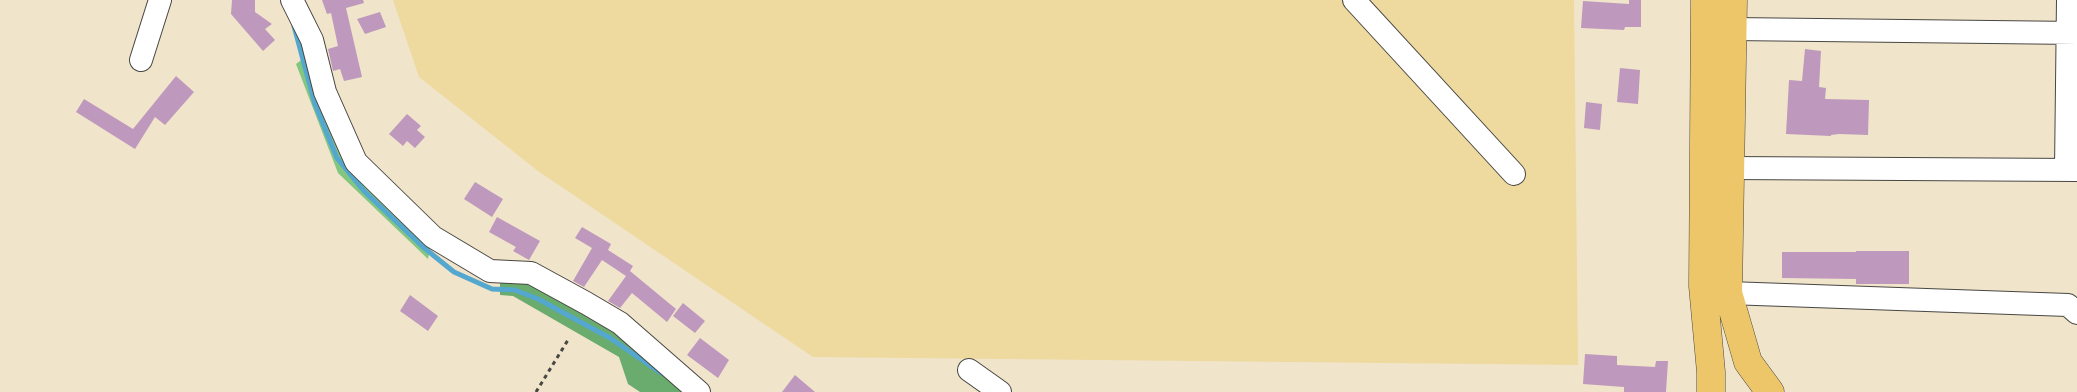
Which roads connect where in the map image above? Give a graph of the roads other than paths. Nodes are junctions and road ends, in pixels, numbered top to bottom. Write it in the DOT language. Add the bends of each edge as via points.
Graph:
graph roads {
  1 [pos="160,0"];
  2 [pos="292,0"];
  3 [pos="1354,0"];
  4 [pos="1705,0"];
  5 [pos="1733,0"];
  6 [pos="2068,0"];
  7 [pos="1733,29"];
  8 [pos="2072,33"];
  9 [pos="141,60"];
  10 [pos="1729,168"];
  11 [pos="2072,170"];
  12 [pos="1514,174"];
  13 [pos="1728,293"];
  14 [pos="2077,313"];
  15 [pos="969,370"];
  16 [pos="699,392"];
  17 [pos="1000,392"];
  18 [pos="1711,392"];
  19 [pos="1770,392"];
  1 -- 9 [label="street"];
  2 -- 16 [label="street" via="312,40 325,92 356,162 433,238 490,271 530,273 586,303 620,323"];
  3 -- 12 [label="street"];
  4 -- 18 [label="main road" via="1703,286"];
  5 -- 7 [label="main road"];
  6 -- 8 [label="street"];
  7 -- 8 [label="street"];
  7 -- 10 [label="main road"];
  8 -- 11 [label="street"];
  10 -- 11 [label="street"];
  10 -- 13 [label="main road"];
  13 -- 14 [label="street" via="2068,305"];
  13 -- 19 [label="main road" via="1748,362"];
  15 -- 17 [label="street"];
}
